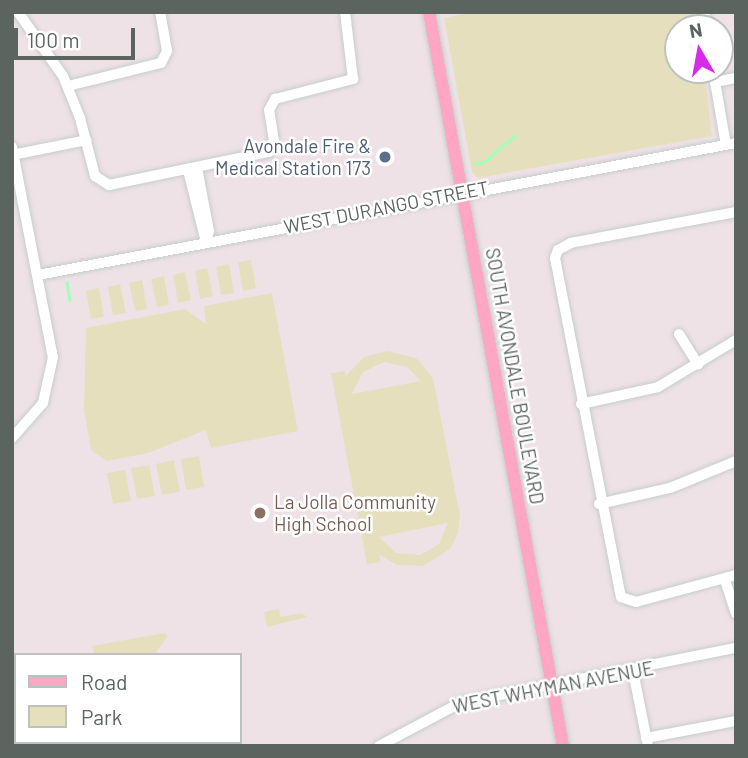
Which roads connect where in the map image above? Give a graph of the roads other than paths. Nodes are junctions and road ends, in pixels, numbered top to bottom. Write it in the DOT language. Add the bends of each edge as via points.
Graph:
graph roads {
  1 [pos="18,12"];
  2 [pos="160,12"];
  3 [pos="345,12"];
  4 [pos="429,12"];
  5 [pos="716,84"];
  6 [pos="68,86"];
  7 [pos="86,140"];
  8 [pos="731,144"];
  9 [pos="13,152"];
  10 [pos="193,169"];
  11 [pos="462,192"];
  12 [pos="736,212"];
  13 [pos="206,242"];
  14 [pos="38,275"];
  15 [pos="680,334"];
  16 [pos="736,340"];
  17 [pos="698,364"];
  18 [pos="581,404"];
  19 [pos="12,438"];
  20 [pos="736,461"];
  21 [pos="600,504"];
  22 [pos="736,575"];
  23 [pos="725,579"];
  24 [pos="736,613"];
  25 [pos="736,648"];
  26 [pos="634,671"];
  27 [pos="552,685"];
  28 [pos="736,721"];
  29 [pos="647,742"];
  30 [pos="379,746"];
  31 [pos="563,746"];
  1 -- 6 [label="street" via="45,44"];
  2 -- 6 [label="street" via="165,60"];
  3 -- 10 [label="street" via="353,79 272,102 272,149 261,156"];
  4 -- 11 [label="main road, SOUTH AVONDALE BOULEVARD"];
  5 -- 8 [label="street"];
  6 -- 7 [label="street"];
  7 -- 9 [label="street"];
  7 -- 10 [label="street" via="100,183 113,185"];
  8 -- 11 [label="street, WEST DURANGO STREET"];
  9 -- 14 [label="street"];
  10 -- 13 [label="street" via="209,231"];
  11 -- 13 [label="street, WEST DURANGO STREET"];
  11 -- 27 [label="main road, SOUTH AVONDALE BOULEVARD"];
  12 -- 18 [label="street" via="570,243 558,250 556,263"];
  13 -- 14 [label="street, WEST DURANGO STREET"];
  14 -- 19 [label="street" via="52,371 39,410"];
  15 -- 17 [label="street"];
  16 -- 17 [label="street"];
  17 -- 18 [label="street" via="649,390"];
  18 -- 21 [label="street"];
  20 -- 21 [label="street" via="670,488"];
  21 -- 23 [label="street" via="624,600 673,594"];
  22 -- 23 [label="street"];
  23 -- 24 [label="street"];
  25 -- 26 [label="street, WEST WHYMAN AVENUE"];
  26 -- 27 [label="street, WEST WHYMAN AVENUE"];
  26 -- 29 [label="street"];
  27 -- 30 [label="street, WEST WHYMAN AVENUE" via="454,705"];
  27 -- 31 [label="main road, SOUTH AVONDALE BOULEVARD"];
  28 -- 29 [label="street"];
}
